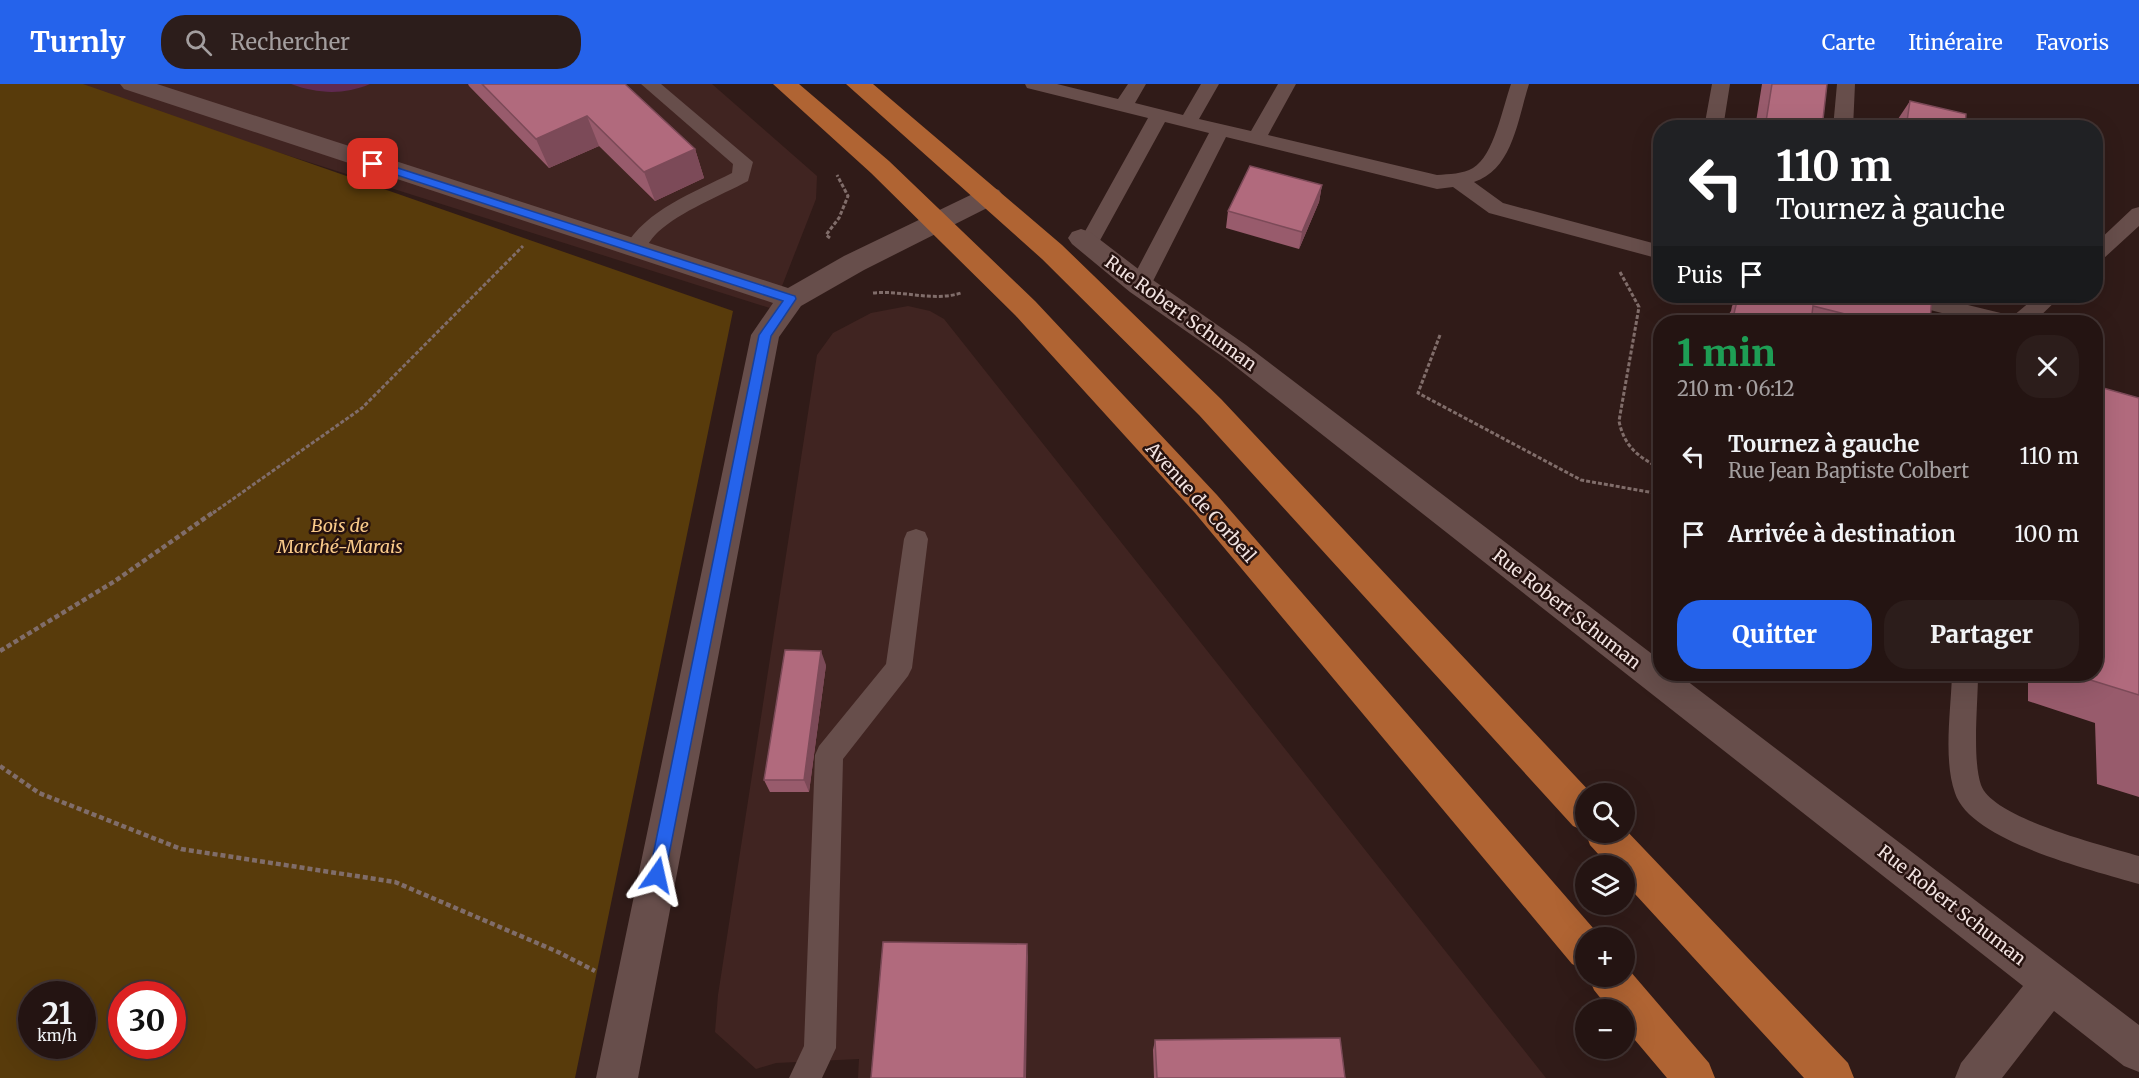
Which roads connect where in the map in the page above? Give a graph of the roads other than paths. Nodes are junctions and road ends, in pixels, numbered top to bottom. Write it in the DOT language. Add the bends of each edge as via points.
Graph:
graph roads {
  1 [pos="132,84"];
  2 [pos="650,84"];
  3 [pos="785,84"];
  4 [pos="858,84"];
  5 [pos="1034,84"];
  6 [pos="1137,84"];
  7 [pos="1210,84"];
  8 [pos="1287,84"];
  9 [pos="1520,84"];
  10 [pos="1721,84"];
  11 [pos="1846,84"];
  12 [pos="1124,105"];
  13 [pos="1160,114"];
  14 [pos="1714,120"];
  15 [pos="1844,120"];
  16 [pos="1188,122"];
  17 [pos="1220,130"];
  18 [pos="1257,138"];
  19 [pos="1456,180"];
  20 [pos="990,196"];
  21 [pos="2139,214"];
  22 [pos="936,222"];
  23 [pos="1084,241"];
  24 [pos="2103,247"];
  25 [pos="634,248"];
  26 [pos="1653,250"];
  27 [pos="1140,285"];
  28 [pos="791,299"];
  29 [pos="1931,303"];
  30 [pos="2042,303"];
  31 [pos="1979,315"];
  32 [pos="2028,315"];
  33 [pos="916,539"];
  34 [pos="1653,674"];
  35 [pos="1662,681"];
  36 [pos="1965,681"];
  37 [pos="1575,802"];
  38 [pos="1613,843"];
  39 [pos="2139,870"];
  40 [pos="1575,937"];
  41 [pos="2051,982"];
  42 [pos="1617,987"];
  43 [pos="2139,1051"];
  44 [pos="617,1078"];
  45 [pos="805,1078"];
  46 [pos="1694,1078"];
  47 [pos="1833,1078"];
  48 [pos="1976,1078"];
  1 -- 25 [label="street"];
  2 -- 25 [label="lane" via="743,162 741,177 663,218"];
  3 -- 22 [label="main road, Avenue de Corbeil"];
  4 -- 20 [label="main road"];
  5 -- 12 [label="lane"];
  6 -- 12 [label="lane"];
  7 -- 16 [label="lane"];
  8 -- 18 [label="lane"];
  9 -- 19 [label="lane" via="1490,167"];
  10 -- 14 [label="lane"];
  11 -- 15 [label="lane"];
  12 -- 13 [label="lane"];
  13 -- 16 [label="lane"];
  13 -- 23 [label="lane"];
  16 -- 17 [label="lane"];
  17 -- 18 [label="lane"];
  17 -- 27 [label="lane"];
  18 -- 19 [label="lane" via="1437,182"];
  19 -- 26 [label="lane" via="1496,207"];
  20 -- 22 [label="street"];
  20 -- 37 [label="main road" via="1210,407"];
  21 -- 24 [label="lane"];
  22 -- 28 [label="street" via="854,262"];
  22 -- 40 [label="main road, Avenue de Corbeil" via="1024,308 1206,504"];
  23 -- 27 [label="street, Rue Robert Schuman"];
  25 -- 28 [label="street"];
  27 -- 34 [label="street, Rue Robert Schuman" via="1236,352"];
  28 -- 44 [label="street" via="765,335"];
  29 -- 31 [label="lane"];
  30 -- 32 [label="lane"];
  33 -- 45 [label="lane" via="899,668 829,755 820,1048"];
  35 -- 41 [label="street, Rue Robert Schuman"];
  36 -- 39 [label="lane" via="1965,774 1970,795 1981,809 2027,834"];
  38 -- 47 [label="main road"];
  41 -- 43 [label="street, Rue Robert Schuman"];
  41 -- 48 [label="street"];
  42 -- 46 [label="main road"];
}
